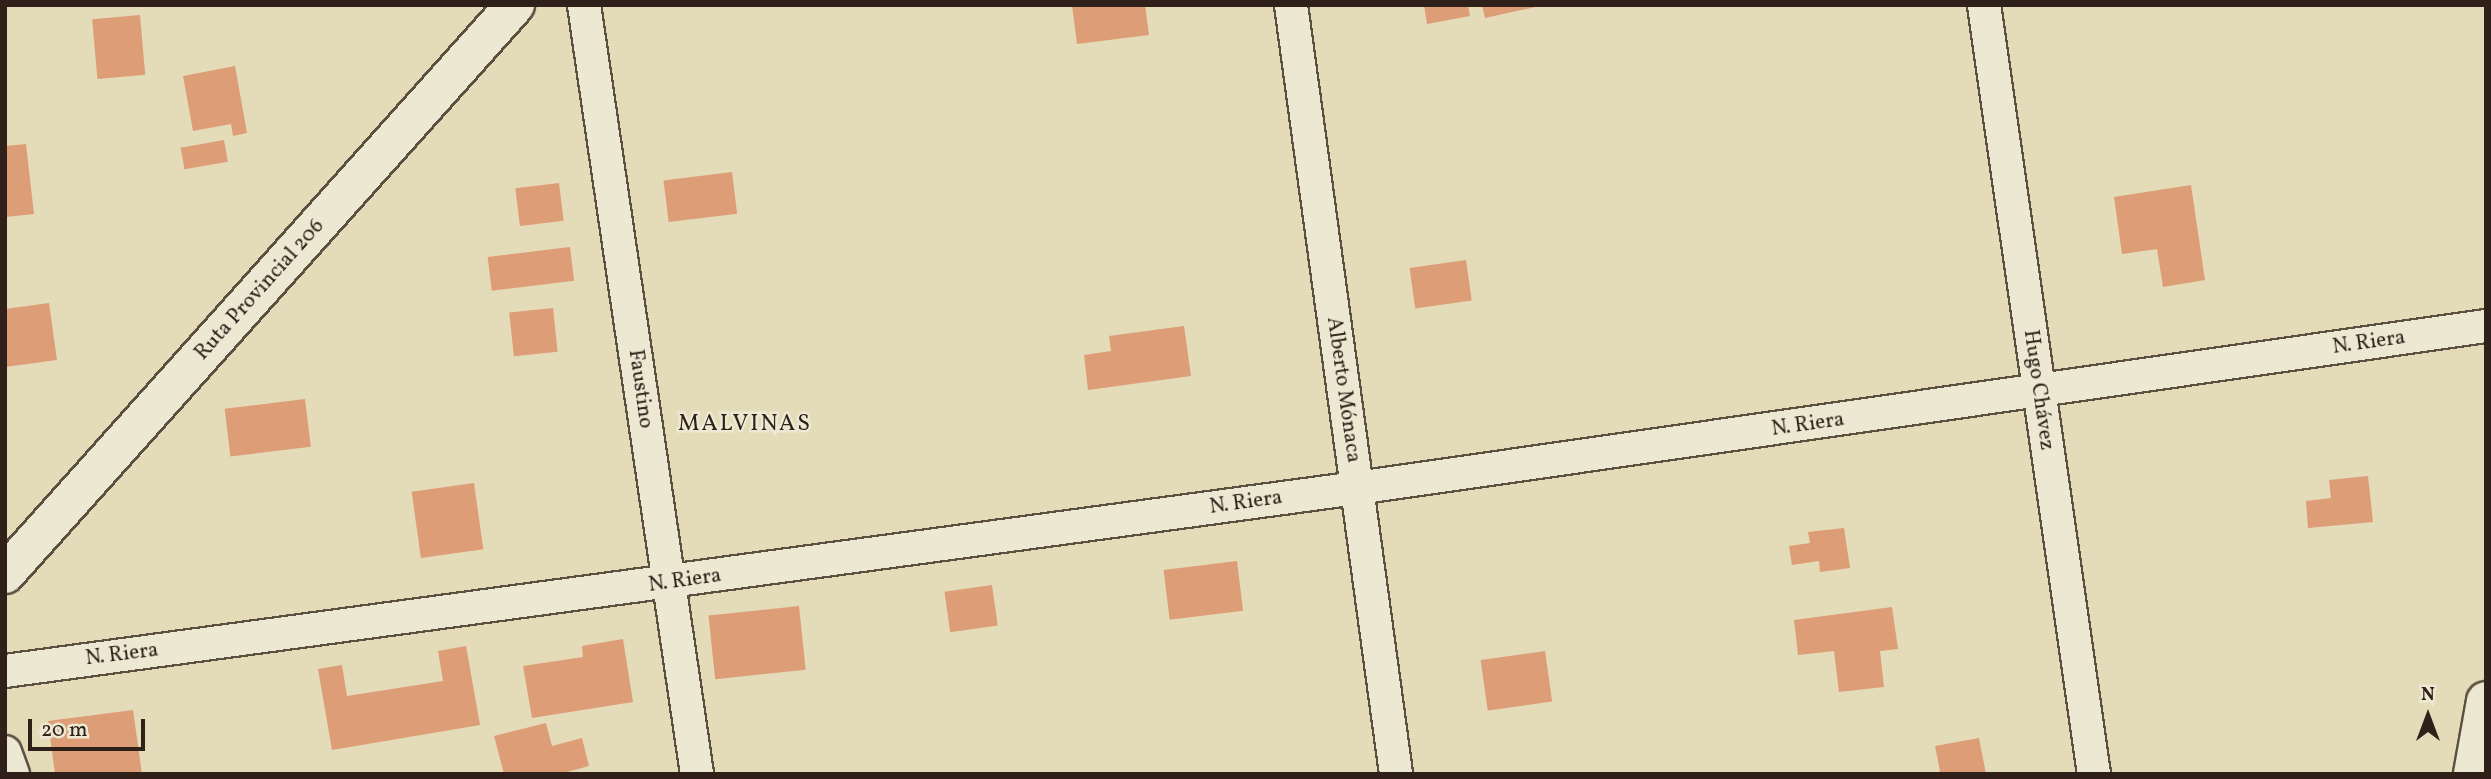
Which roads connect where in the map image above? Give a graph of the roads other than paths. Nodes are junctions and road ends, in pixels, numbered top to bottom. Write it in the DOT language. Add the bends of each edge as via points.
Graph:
graph roads {
  1 [pos="514,5"];
  2 [pos="584,5"];
  3 [pos="1291,5"];
  4 [pos="1984,5"];
  5 [pos="2486,326"];
  6 [pos="2038,392"];
  7 [pos="1357,488"];
  8 [pos="5,574"];
  9 [pos="669,583"];
  10 [pos="5,671"];
  11 [pos="2486,701"];
  12 [pos="5,752"];
  13 [pos="13,774"];
  14 [pos="697,774"];
  15 [pos="1396,774"];
  16 [pos="2094,774"];
  17 [pos="2473,774"];
  1 -- 8 [label="main road, Ruta Provincial 206"];
  2 -- 9 [label="street, Faustino"];
  3 -- 7 [label="street, Alberto Mónaca"];
  4 -- 6 [label="street, Hugo Chávez"];
  5 -- 6 [label="street, N. Riera"];
  6 -- 7 [label="street, N. Riera"];
  6 -- 16 [label="street, Hugo Chávez"];
  7 -- 9 [label="street, N. Riera"];
  7 -- 15 [label="street, Alberto Mónaca"];
  9 -- 10 [label="street, N. Riera"];
  9 -- 14 [label="street, Faustino"];
  11 -- 17 [label="main road"];
  12 -- 13 [label="street"];
}
